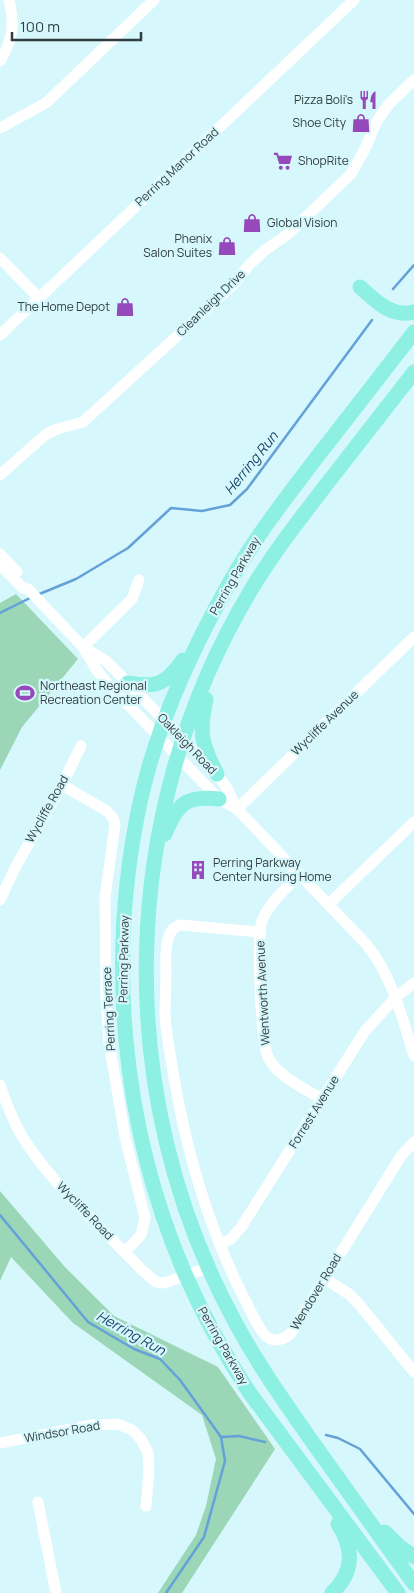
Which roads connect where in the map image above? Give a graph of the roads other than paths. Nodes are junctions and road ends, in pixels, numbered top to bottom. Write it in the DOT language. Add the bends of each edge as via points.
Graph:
graph roads {
  1 [pos="9,0"];
  2 [pos="154,0"];
  3 [pos="354,0"];
  4 [pos="0,61"];
  5 [pos="414,80"];
  6 [pos="0,128"];
  7 [pos="0,258"];
  8 [pos="360,287"];
  9 [pos="39,298"];
  10 [pos="414,312"];
  11 [pos="414,332"];
  12 [pos="0,334"];
  13 [pos="414,372"];
  14 [pos="0,475"];
  15 [pos="0,554"];
  16 [pos="0,565"];
  17 [pos="139,580"];
  18 [pos="29,590"];
  19 [pos="214,610"];
  20 [pos="414,638"];
  21 [pos="83,647"];
  22 [pos="215,658"];
  23 [pos="128,683"];
  24 [pos="165,721"];
  25 [pos="160,738"];
  26 [pos="183,739"];
  27 [pos="81,746"];
  28 [pos="178,757"];
  29 [pos="217,774"];
  30 [pos="62,785"];
  31 [pos="219,799"];
  32 [pos="237,809"];
  33 [pos="414,822"];
  34 [pos="154,863"];
  35 [pos="300,874"];
  36 [pos="0,900"];
  37 [pos="329,904"];
  38 [pos="259,932"];
  39 [pos="414,983"];
  40 [pos="396,997"];
  41 [pos="414,1056"];
  42 [pos="0,1084"];
  43 [pos="322,1099"];
  44 [pos="414,1142"];
  45 [pos="220,1244"];
  46 [pos="125,1252"];
  47 [pos="208,1268"];
  48 [pos="185,1275"];
  49 [pos="324,1278"];
  50 [pos="414,1372"];
  51 [pos="0,1443"];
  52 [pos="291,1451"];
  53 [pos="351,1496"];
  54 [pos="38,1502"];
  55 [pos="146,1506"];
  56 [pos="414,1557"];
  57 [pos="414,1584"];
  58 [pos="414,1588"];
  59 [pos="56,1593"];
  60 [pos="332,1593"];
  61 [pos="395,1593"];
  1 -- 4 [label="street" via="13,28 11,40"];
  2 -- 6 [label="street" via="46,103"];
  3 -- 9 [label="street, Perring Manor Road"];
  5 -- 14 [label="street, Cleanleigh Drive" via="388,104 351,174 339,186 287,235 265,250 234,284 83,422 57,428 44,435"];
  7 -- 9 [label="street"];
  8 -- 10 [label="main road" via="387,309 406,314"];
  9 -- 12 [label="street, Perring Manor Road"];
  11 -- 19 [label="main road, Perring Parkway" via="275,512"];
  13 -- 22 [label="main road, Perring Parkway" via="270,560"];
  15 -- 18 [label="street, Oakleigh Road" via="28,584"];
  16 -- 18 [label="street, Oakleigh Road"];
  17 -- 21 [label="street" via="132,599"];
  18 -- 21 [label="street, Oakleigh Road"];
  19 -- 23 [label="main road" via="183,661 166,680 151,686"];
  19 -- 24 [label="main road, Perring Parkway"];
  20 -- 32 [label="street, Wycliffe Avenue"];
  21 -- 23 [label="street, Oakleigh Road" via="106,662"];
  21 -- 25 [label="street, Oakleigh Road" via="108,684"];
  22 -- 26 [label="main road, Perring Parkway"];
  22 -- 29 [label="main road" via="201,731 207,755"];
  23 -- 24 [label="street, Oakleigh Road"];
  24 -- 25 [label="main road, Perring Parkway"];
  24 -- 26 [label="street, Oakleigh Road"];
  25 -- 28 [label="street, Oakleigh Road"];
  25 -- 48 [label="main road, Perring Parkway" via="142,796 130,859 124,915 123,1000 126,1047 140,1132 163,1214"];
  26 -- 28 [label="main road, Perring Parkway"];
  26 -- 29 [label="street, Oakleigh Road"];
  27 -- 30 [label="street, Wycliffe Road"];
  28 -- 31 [label="street, Oakleigh Road"];
  28 -- 34 [label="main road, Perring Parkway" via="164,804"];
  29 -- 32 [label="street, Oakleigh Road"];
  30 -- 36 [label="street, Wycliffe Road" via="26,846"];
  30 -- 46 [label="street, Perring Terrace" via="107,812 114,824 105,898 109,1043 125,1137 145,1218 141,1235"];
  31 -- 32 [label="street, Oakleigh Road"];
  31 -- 34 [label="main road" via="196,798 181,805 170,820"];
  32 -- 35 [label="street, Oakleigh Road"];
  33 -- 37 [label="street"];
  34 -- 47 [label="main road, Perring Parkway" via="146,959 154,1076 172,1165"];
  35 -- 37 [label="street, Oakleigh Road"];
  35 -- 38 [label="street, Wentworth Avenue" via="269,907"];
  37 -- 40 [label="street, Oakleigh Road" via="373,952"];
  38 -- 43 [label="street, Wentworth Avenue" via="264,1043 268,1056 278,1070"];
  38 -- 45 [label="street" via="177,926 170,932 166,955 165,1014 180,1114 199,1187"];
  39 -- 40 [label="street, Forrest Avenue"];
  40 -- 41 [label="street, Oakleigh Road"];
  40 -- 43 [label="street, Forrest Avenue" via="365,1032"];
  42 -- 46 [label="street, Wycliffe Road" via="16,1126 28,1146 55,1180"];
  43 -- 45 [label="street, Forrest Avenue" via="242,1226 231,1239"];
  44 -- 49 [label="street, Wendover Road" via="401,1156"];
  45 -- 49 [label="street, Wendover Road" via="259,1326 268,1338 278,1340 291,1333"];
  46 -- 48 [label="street, Wycliffe Road" via="156,1282 164,1284"];
  47 -- 48 [label="street, Wycliffe Road"];
  47 -- 53 [label="main road, Perring Parkway" via="269,1380"];
  48 -- 52 [label="main road, Perring Parkway" via="230,1362"];
  49 -- 50 [label="street" via="350,1294"];
  51 -- 55 [label="street, Windsor Road" via="92,1425 118,1424 132,1430 148,1453"];
  52 -- 60 [label="main road" via="348,1544 348,1571"];
  52 -- 61 [label="main road, Perring Parkway" via="335,1506"];
  53 -- 56 [label="main road" via="399,1546"];
  53 -- 57 [label="main road, Perring Parkway"];
  54 -- 59 [label="street"];
  58 -- 61 [label="main road"];
}
